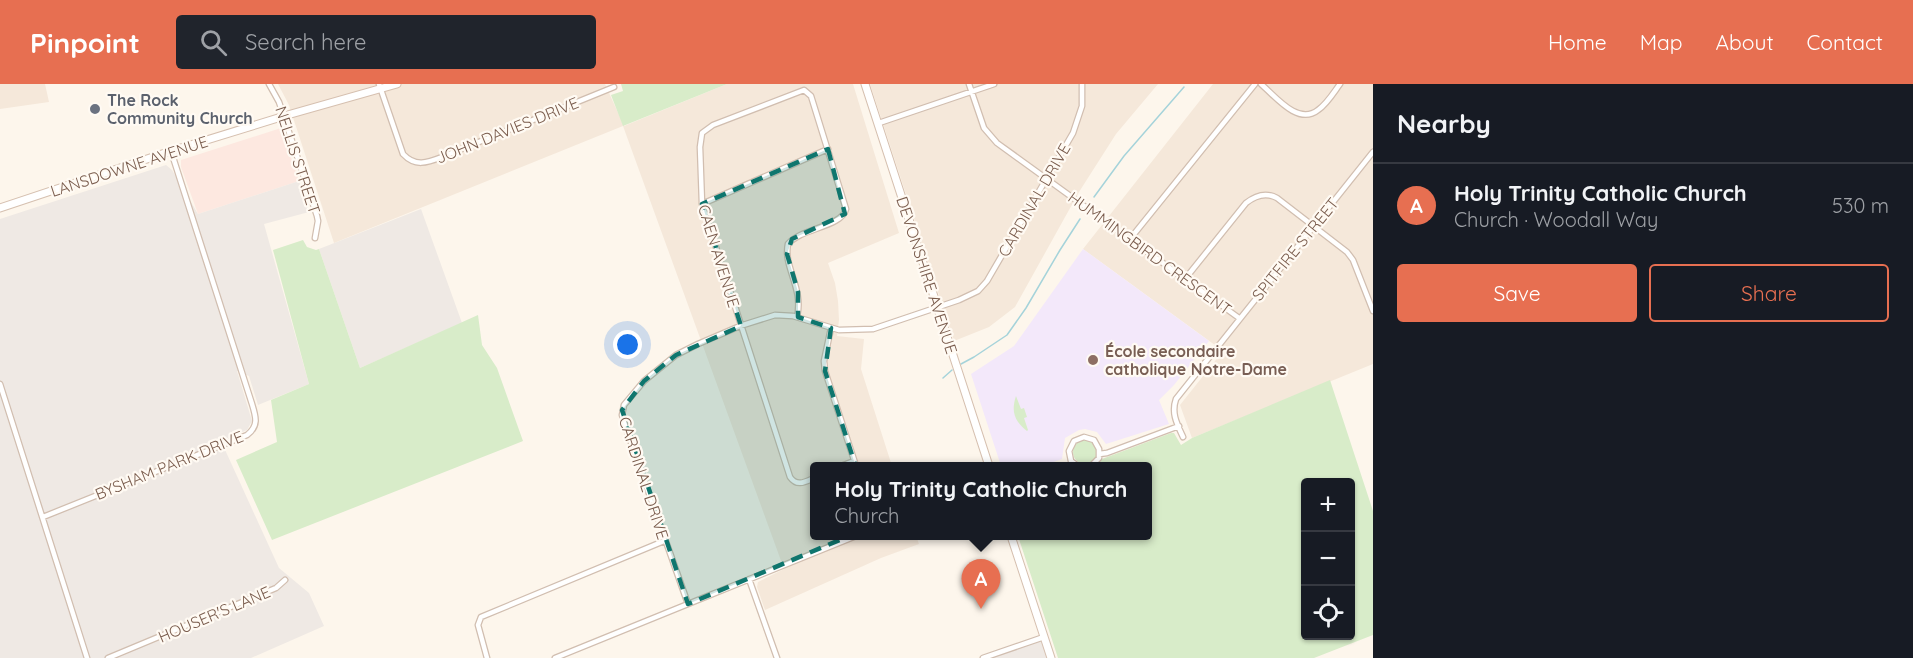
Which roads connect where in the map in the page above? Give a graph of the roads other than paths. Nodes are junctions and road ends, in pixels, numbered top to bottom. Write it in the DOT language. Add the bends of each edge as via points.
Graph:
graph roads {
  1 [pos="269,84"];
  2 [pos="397,84"];
  3 [pos="865,84"];
  4 [pos="969,84"];
  5 [pos="994,84"];
  6 [pos="1082,84"];
  7 [pos="1255,84"];
  8 [pos="1261,84"];
  9 [pos="1340,84"];
  10 [pos="613,85"];
  11 [pos="379,86"];
  12 [pos="972,93"];
  13 [pos="616,94"];
  14 [pos="284,116"];
  15 [pos="879,123"];
  16 [pos="828,149"];
  17 [pos="171,151"];
  18 [pos="1373,152"];
  19 [pos="1046,178"];
  20 [pos="702,204"];
  21 [pos="0,208"];
  22 [pos="1314,226"];
  23 [pos="315,238"];
  24 [pos="1130,239"];
  25 [pos="1185,279"];
  26 [pos="938,308"];
  27 [pos="1373,311"];
  28 [pos="797,317"];
  29 [pos="1239,318"];
  30 [pos="740,326"];
  31 [pos="831,328"];
  32 [pos="0,384"];
  33 [pos="1179,426"];
  34 [pos="1184,437"];
  35 [pos="1100,454"];
  36 [pos="854,462"];
  37 [pos="988,462"];
  38 [pos="1074,462"];
  39 [pos="1096,462"];
  40 [pos="810,479"];
  41 [pos="43,517"];
  42 [pos="846,540"];
  43 [pos="1012,540"];
  44 [pos="664,541"];
  45 [pos="749,579"];
  46 [pos="285,580"];
  47 [pos="688,604"];
  48 [pos="1044,637"];
  49 [pos="87,658"];
  50 [pos="108,658"];
  51 [pos="487,658"];
  52 [pos="555,658"];
  53 [pos="777,658"];
  54 [pos="983,658"];
  55 [pos="1051,658"];
  1 -- 14 [label="street, NELLIS STREET"];
  2 -- 11 [label="main road, LANSDOWNE AVENUE"];
  3 -- 15 [label="main road, DEVONSHIRE AVENUE"];
  4 -- 12 [label="street, HUMMINGBIRD CRESCENT"];
  5 -- 12 [label="street"];
  6 -- 19 [label="street, CARDINAL DRIVE" via="1078,122"];
  7 -- 24 [label="street"];
  8 -- 9 [label="street" via="1294,112 1304,114 1318,111"];
  10 -- 11 [label="street, JOHN DAVIES DRIVE" via="420,163 403,154"];
  10 -- 13 [label="street"];
  11 -- 14 [label="main road, LANSDOWNE AVENUE"];
  12 -- 15 [label="street"];
  12 -- 19 [label="street, HUMMINGBIRD CRESCENT" via="989,136"];
  14 -- 17 [label="main road, LANSDOWNE AVENUE"];
  14 -- 23 [label="street, NELLIS STREET" via="318,221"];
  15 -- 26 [label="main road, DEVONSHIRE AVENUE"];
  16 -- 20 [label="street"];
  16 -- 20 [label="street, CAEN AVENUE" via="811,96 804,90 713,125 700,138"];
  16 -- 28 [label="street, CAEN AVENUE" via="846,212 788,244 799,298"];
  17 -- 21 [label="main road, LANSDOWNE AVENUE"];
  17 -- 41 [label="street, BYSHAM PARK DRIVE" via="256,424 247,435"];
  18 -- 22 [label="street, SPITFIRE STREET"];
  19 -- 24 [label="street, HUMMINGBIRD CRESCENT"];
  19 -- 26 [label="street, CARDINAL DRIVE" via="985,285"];
  20 -- 30 [label="street, CAEN AVENUE"];
  22 -- 25 [label="street" via="1273,196 1257,196 1246,203"];
  22 -- 27 [label="street" via="1350,256"];
  22 -- 29 [label="street, SPITFIRE STREET"];
  24 -- 25 [label="street, HUMMINGBIRD CRESCENT"];
  25 -- 29 [label="street, HUMMINGBIRD CRESCENT"];
  26 -- 31 [label="street, CARDINAL DRIVE" via="873,329"];
  26 -- 37 [label="main road, DEVONSHIRE AVENUE"];
  28 -- 30 [label="street, CARDINAL DRIVE" via="775,315"];
  28 -- 31 [label="street, CARDINAL DRIVE"];
  29 -- 33 [label="street, SPITFIRE STREET" via="1176,399 1174,413"];
  30 -- 40 [label="street, CAEN AVENUE" via="789,477 800,483"];
  30 -- 44 [label="street, CARDINAL DRIVE" via="676,355 644,381 622,410"];
  31 -- 36 [label="street" via="825,371"];
  32 -- 41 [label="street"];
  33 -- 34 [label="street, SPITFIRE STREET"];
  33 -- 35 [label="street"];
  35 -- 38 [label="street" via="1094,440 1078,438 1069,451"];
  35 -- 39 [label="street"];
  41 -- 49 [label="street"];
  42 -- 45 [label="street"];
  43 -- 48 [label="main road"];
  44 -- 47 [label="street, CARDINAL DRIVE"];
  44 -- 51 [label="street" via="481,617 478,625"];
  45 -- 47 [label="street"];
  45 -- 53 [label="street"];
  46 -- 50 [label="street, HOUSER'S LANE" via="276,588"];
  47 -- 52 [label="street"];
  48 -- 54 [label="street"];
  48 -- 55 [label="main road"];
}
